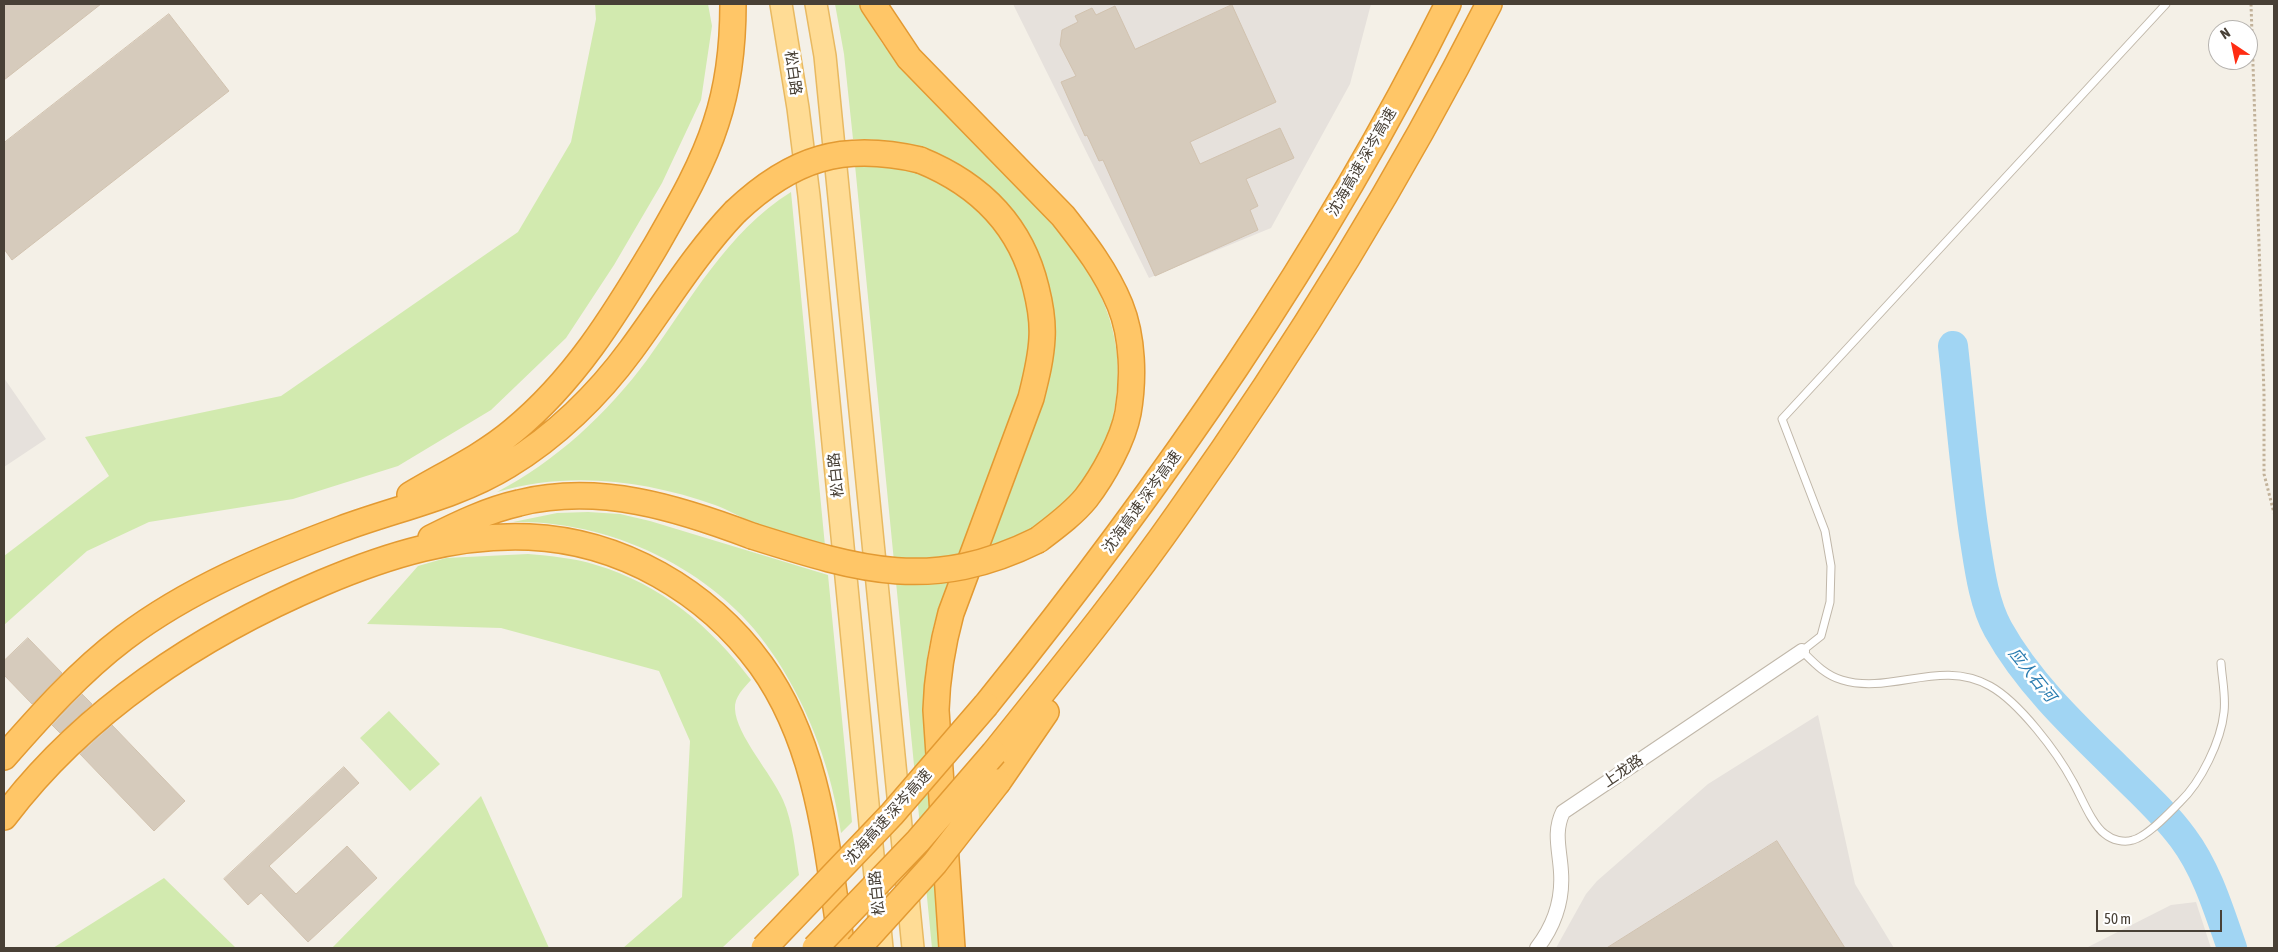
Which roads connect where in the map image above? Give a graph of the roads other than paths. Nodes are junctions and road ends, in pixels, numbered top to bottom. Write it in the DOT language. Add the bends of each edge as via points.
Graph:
graph roads {
  1 [pos="733,4"];
  2 [pos="781,4"];
  3 [pos="816,4"];
  4 [pos="873,4"];
  5 [pos="1448,4"];
  6 [pos="1489,4"];
  7 [pos="2166,4"];
  8 [pos="376,516"];
  9 [pos="393,556"];
  10 [pos="1116,599"];
  11 [pos="1802,652"];
  12 [pos="2221,663"];
  13 [pos="4,757"];
  14 [pos="4,817"];
  15 [pos="764,948"];
  16 [pos="816,948"];
  17 [pos="842,948"];
  18 [pos="858,948"];
  19 [pos="882,948"];
  20 [pos="914,948"];
  21 [pos="952,948"];
  22 [pos="1537,948"];
  1 -- 8 [label="highway" via="733,40 716,124 668,225 602,334 548,399 512,432 467,463"];
  2 -- 19 [label="main road, 松白路" via="809,196"];
  3 -- 20 [label="main road, 松白路" via="825,56"];
  4 -- 9 [label="highway, bridge" via="909,58 1063,216 1086,244 1120,306 1130,342 1128,414 1103,474 1085,499 1038,540 1008,555 943,571 910,572 833,561 685,513 623,498 588,496 520,502 480,515"];
  5 -- 15 [label="highway, 沈海高速 深岑高速, bridge" via="1345,193 1238,364 1123,530 986,705 892,814"];
  6 -- 10 [label="highway" via="1426,123 1312,314 1228,443"];
  7 -- 11 [label="lane" via="1782,419 1825,531 1831,566 1830,602 1821,636"];
  8 -- 13 [label="highway" via="253,564 205,587 152,619 84,672"];
  8 -- 21 [label="highway, bridge" via="423,503 472,484 540,443 605,382 695,259 735,212 756,191 777,177 821,158 869,152 920,160 967,184 994,208 1016,237 1031,269 1040,303 1042,336 1040,363 1031,398 951,613 937,675 936,710"];
  9 -- 14 [label="highway" via="252,615 170,663 85,729 35,779"];
  9 -- 17 [label="highway" via="443,543 483,538 529,537 569,542 602,549 635,563 700,601 741,639 763,668 798,735 822,815"];
  10 -- 16 [label="highway, bridge" via="994,753 918,840"];
  10 -- 18 [label="highway, bridge" via="998,782 935,863"];
  11 -- 12 [label="lane" via="1819,668 1840,680 1863,684 1946,674 1968,677 1989,685 2008,698 2041,736 2104,834 2118,841 2133,840 2147,833 2182,801 2210,760 2224,712"];
  11 -- 22 [label="street, 上龙路" via="1563,812 1557,824 1562,875 1560,904 1550,932"];
}
